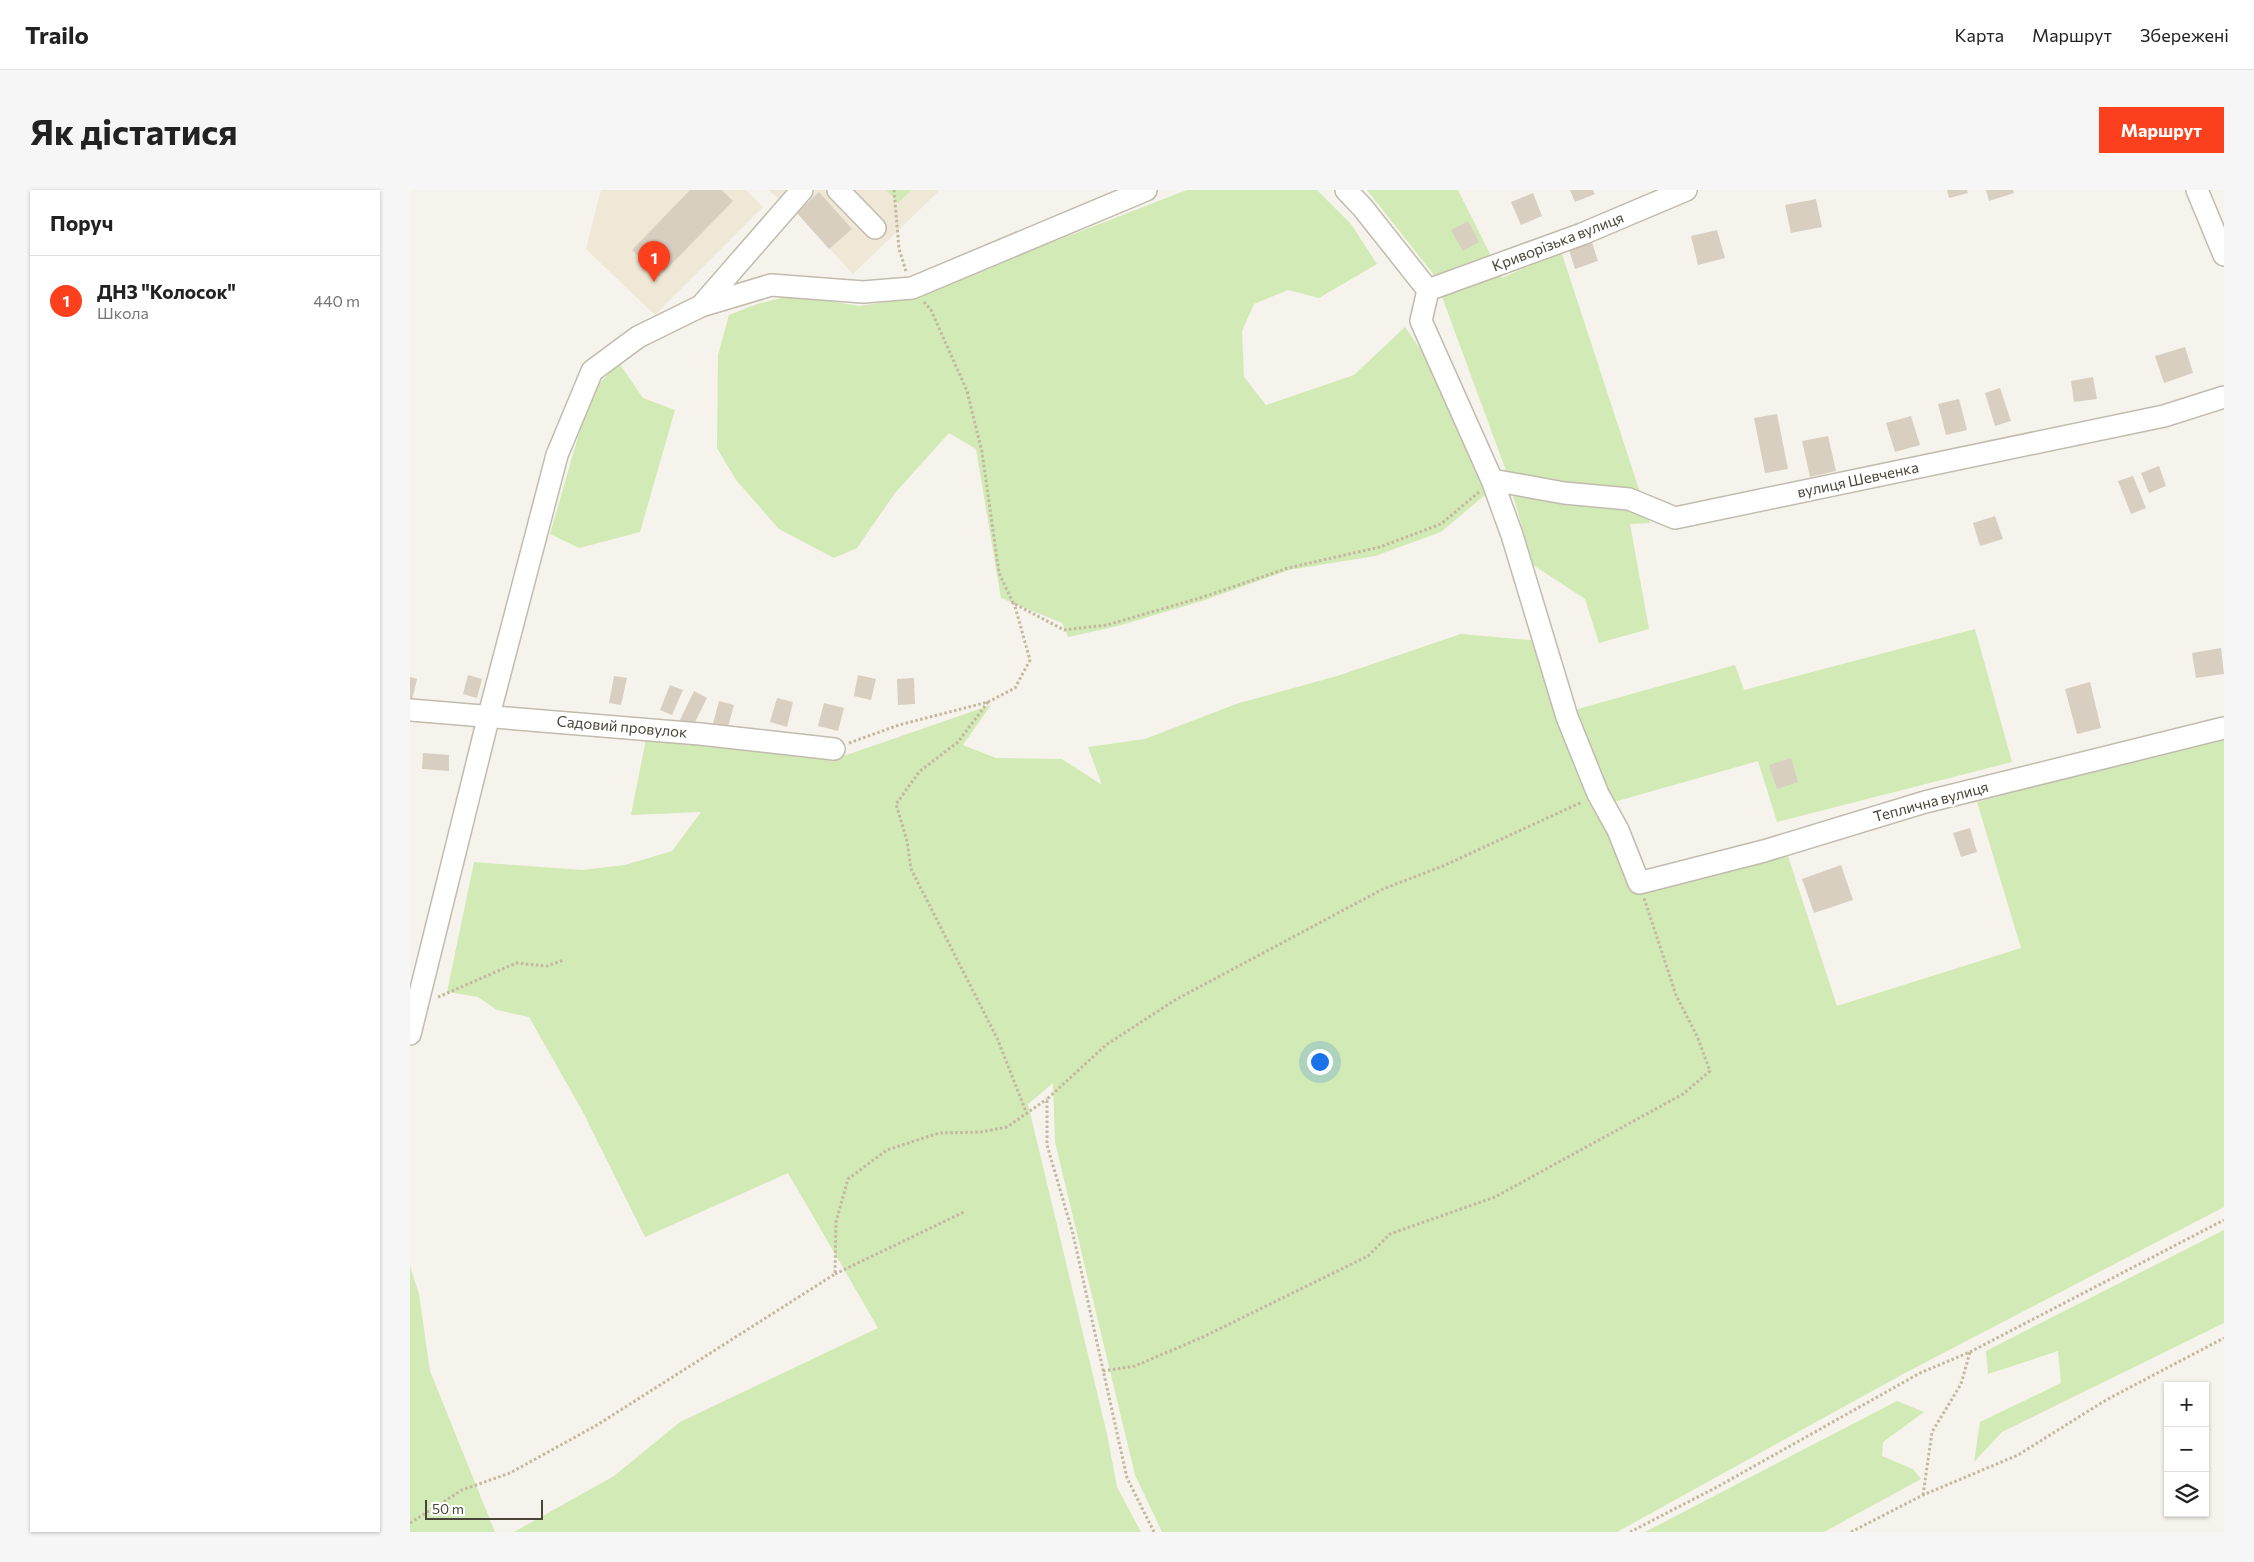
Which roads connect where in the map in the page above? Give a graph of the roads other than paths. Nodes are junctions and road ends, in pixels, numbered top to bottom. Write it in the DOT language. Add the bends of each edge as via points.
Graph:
graph roads {
  1 [pos="802,190"];
  2 [pos="838,190"];
  3 [pos="1146,190"];
  4 [pos="1346,190"];
  5 [pos="1686,190"];
  6 [pos="2197,190"];
  7 [pos="875,228"];
  8 [pos="2224,255"];
  9 [pos="1428,290"];
  10 [pos="701,306"];
  11 [pos="2224,397"];
  12 [pos="1492,480"];
  13 [pos="410,710"];
  14 [pos="489,715"];
  15 [pos="2224,728"];
  16 [pos="834,749"];
  17 [pos="410,1034"];
  1 -- 10 [label="street"];
  2 -- 7 [label="street"];
  3 -- 10 [label="street" via="912,288 863,292 771,285"];
  4 -- 9 [label="street"];
  5 -- 9 [label="street, Криворізька вулиця" via="1582,234"];
  6 -- 8 [label="street"];
  9 -- 12 [label="street" via="1421,321"];
  10 -- 14 [label="street" via="638,338 592,370 556,455"];
  11 -- 12 [label="street, вулиця Шевченка" via="2164,416 1675,518 1629,500"];
  12 -- 15 [label="street, Теплична вулиця" via="1512,534 1567,717 1639,883 1764,851 1925,802"];
  13 -- 14 [label="street, Садовий провулок"];
  14 -- 16 [label="street, Садовий провулок"];
  14 -- 17 [label="street"];
}
